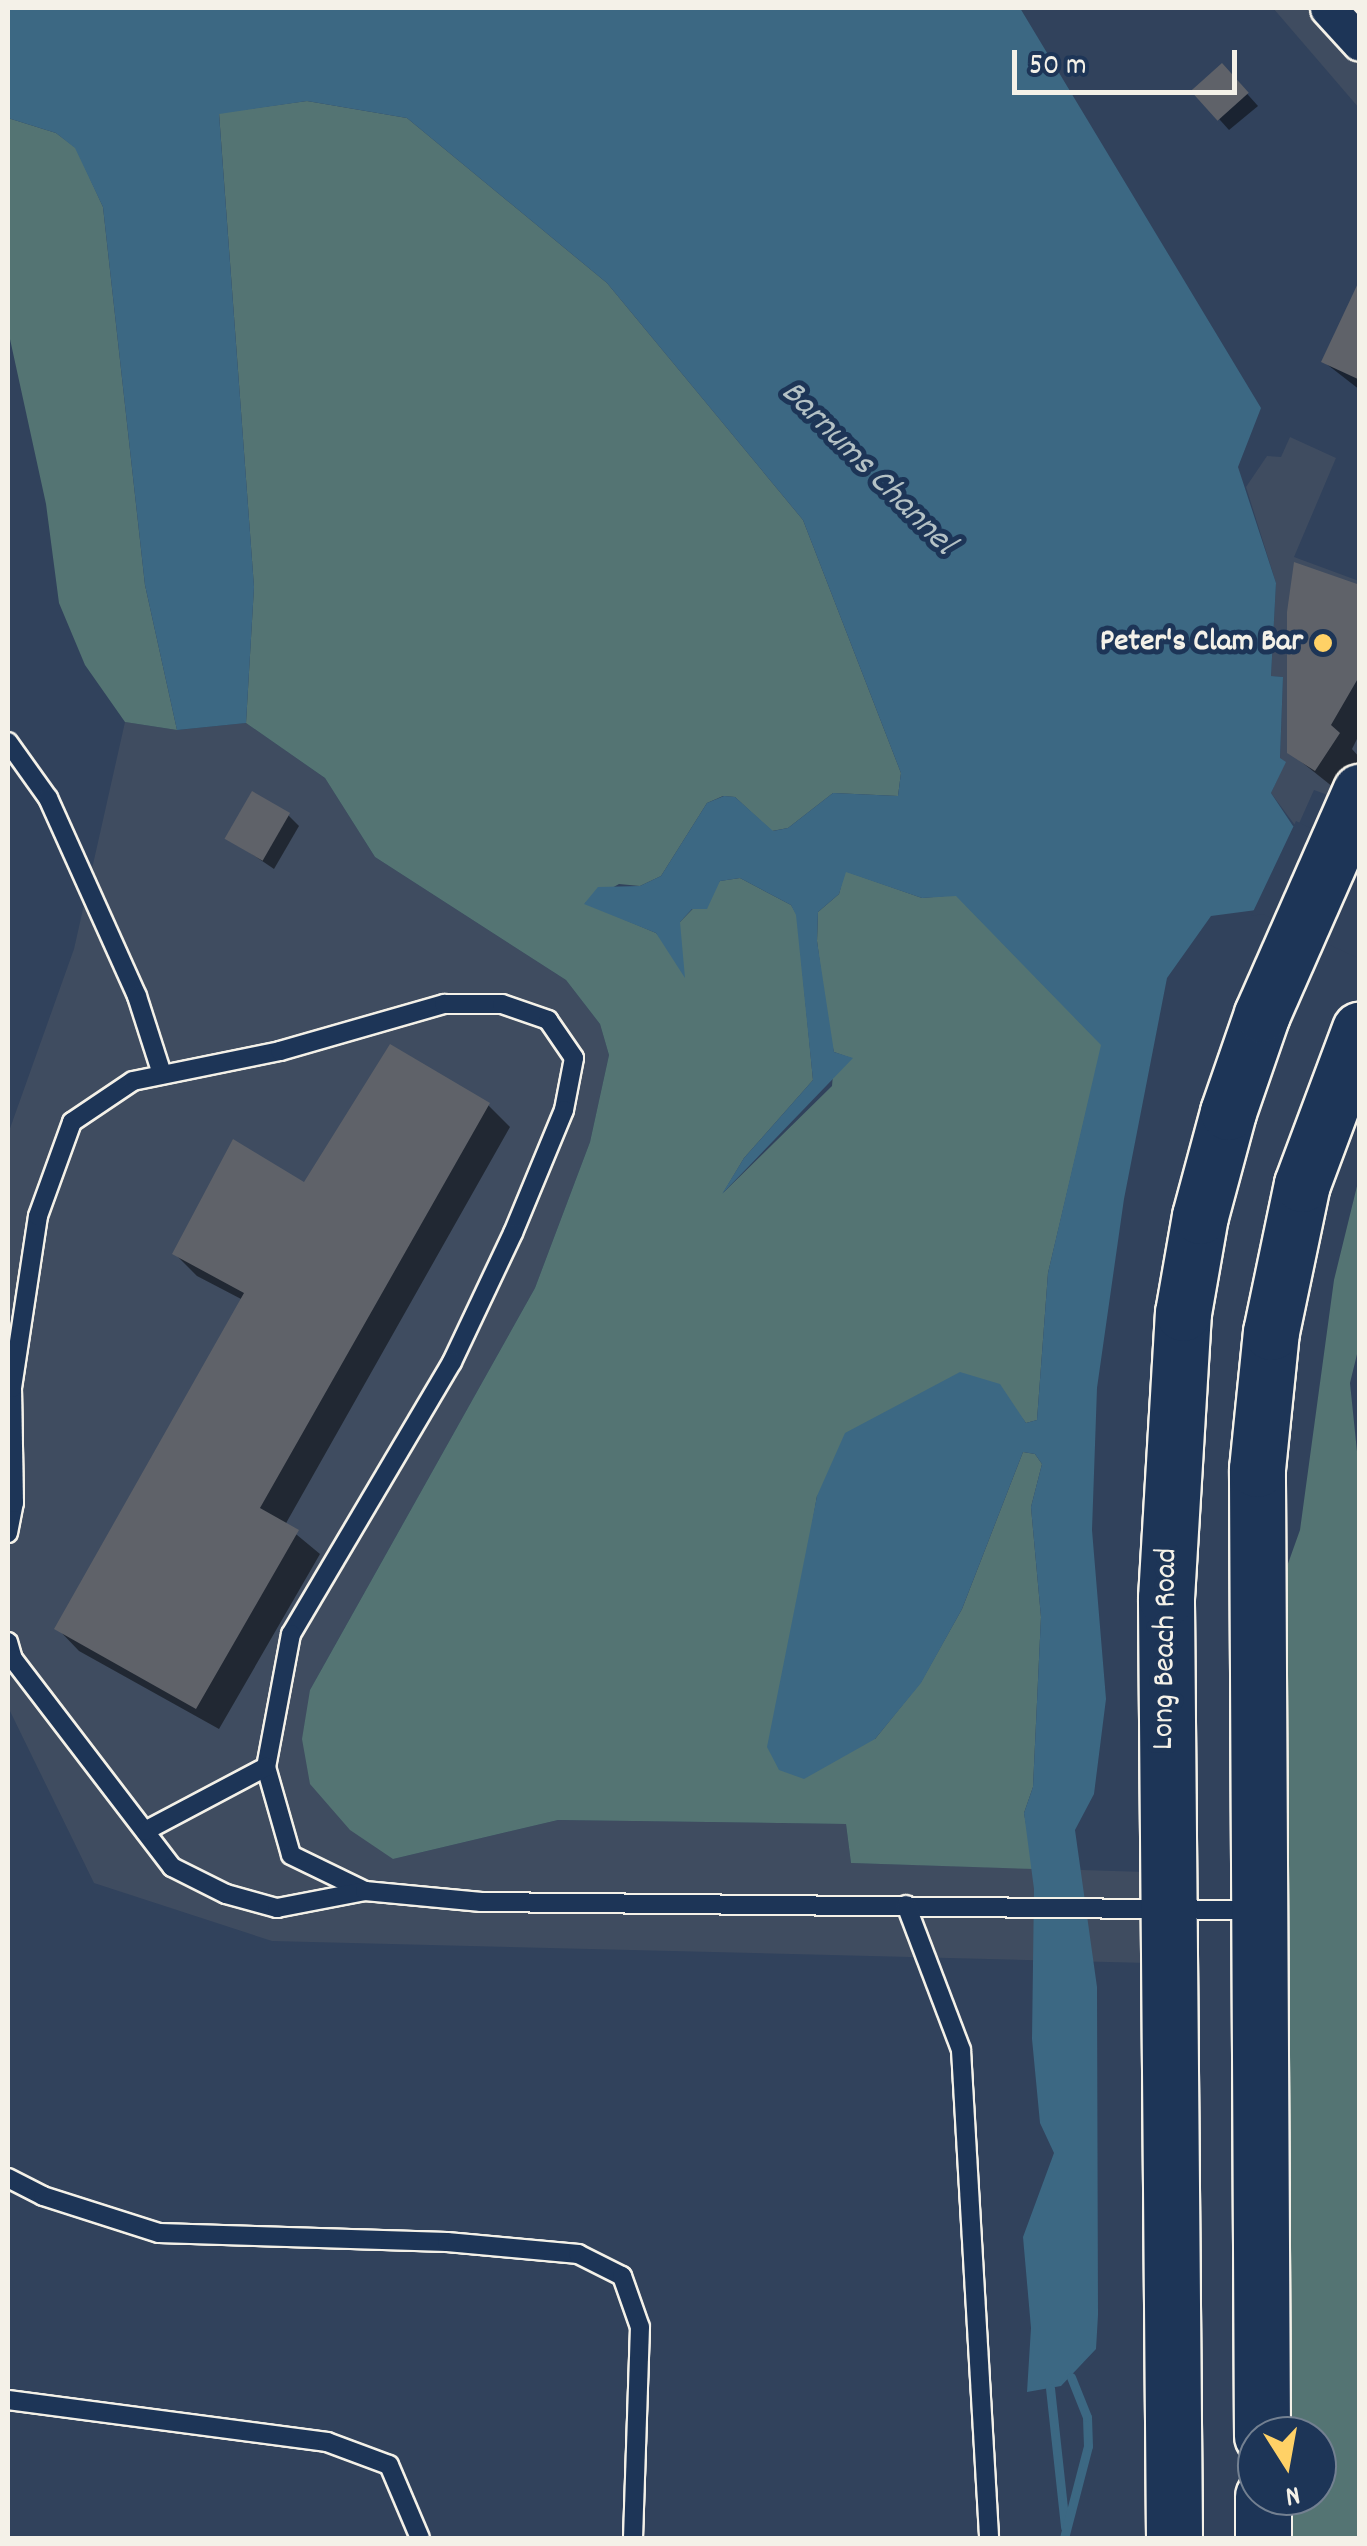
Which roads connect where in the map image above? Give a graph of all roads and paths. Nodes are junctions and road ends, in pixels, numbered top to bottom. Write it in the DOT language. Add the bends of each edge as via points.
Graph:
graph roads {
  1 [pos="1328,8"];
  2 [pos="1360,43"];
  3 [pos="8,742"];
  4 [pos="1355,801"];
  5 [pos="1360,1029"];
  6 [pos="162,1074"];
  7 [pos="8,1533"];
  8 [pos="8,1642"];
  9 [pos="266,1767"];
  10 [pos="146,1831"];
  11 [pos="365,1891"];
  12 [pos="906,1905"];
  13 [pos="1259,1910"];
  14 [pos="1166,1911"];
  15 [pos="8,2178"];
  16 [pos="8,2400"];
  17 [pos="1262,2416"];
  18 [pos="420,2538"];
  19 [pos="633,2538"];
  20 [pos="989,2538"];
  21 [pos="1174,2538"];
  1 -- 2 [label="street"];
  3 -- 6 [label="lane" via="48,798 137,996"];
  4 -- 14 [label="main road, Long Beach Road" via="1282,965 1228,1112 1183,1313 1166,1598"];
  5 -- 13 [label="main road" via="1302,1184 1272,1332 1257,1470"];
  6 -- 7 [label="lane" via="133,1081 72,1122 38,1216 12,1388 14,1503"];
  6 -- 9 [label="lane" via="280,1051 444,1004 502,1004 548,1020 574,1058 564,1110 452,1362 291,1634"];
  8 -- 10 [label="lane" via="13,1659"];
  9 -- 10 [label="lane"];
  9 -- 11 [label="lane" via="291,1855"];
  10 -- 11 [label="lane" via="172,1867 226,1894 277,1908"];
  11 -- 12 [label="lane" via="481,1902"];
  12 -- 14 [label="lane"];
  12 -- 20 [label="lane" via="961,2050"];
  13 -- 14 [label="lane"];
  13 -- 17 [label="main road"];
  14 -- 21 [label="main road, Long Beach Road"];
  15 -- 19 [label="lane" via="159,2233 447,2242 578,2254 622,2276 640,2326"];
  16 -- 18 [label="lane" via="326,2442 390,2466"];
}
